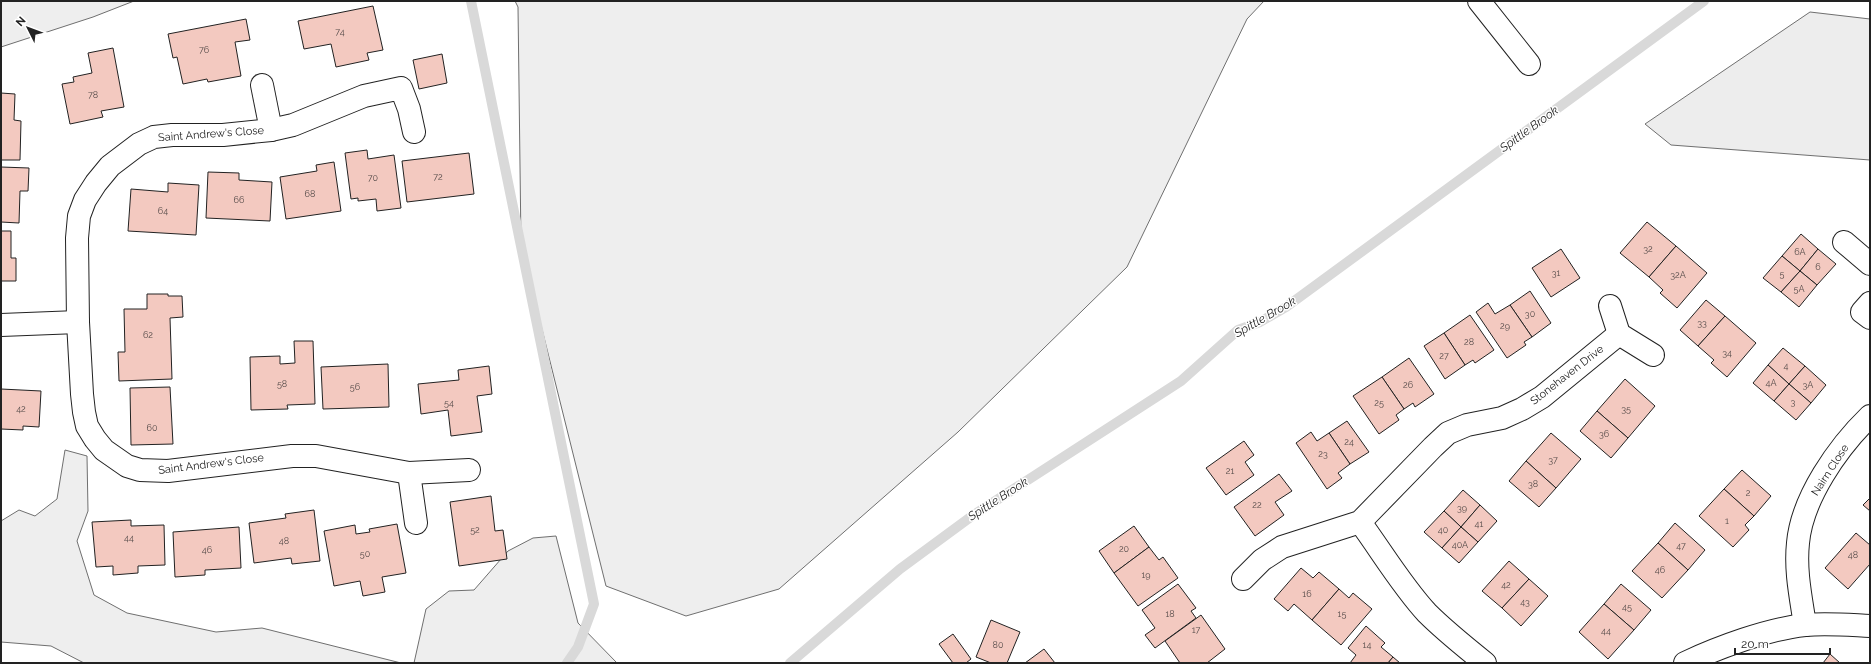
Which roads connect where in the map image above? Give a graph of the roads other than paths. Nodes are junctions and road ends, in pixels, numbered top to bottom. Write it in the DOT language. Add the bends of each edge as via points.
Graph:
graph roads {
  1 [pos="1479,1"];
  2 [pos="1529,64"];
  3 [pos="262,85"];
  4 [pos="271,130"];
  5 [pos="414,132"];
  6 [pos="1844,242"];
  7 [pos="1870,264"];
  8 [pos="1870,303"];
  9 [pos="1610,306"];
  10 [pos="1870,318"];
  11 [pos="78,322"];
  12 [pos="1,325"];
  13 [pos="1619,334"];
  14 [pos="1653,355"];
  15 [pos="1870,416"];
  16 [pos="469,470"];
  17 [pos="409,473"];
  18 [pos="416,522"];
  19 [pos="1360,522"];
  20 [pos="1243,579"];
  21 [pos="1805,625"];
  22 [pos="1870,626"];
  23 [pos="1485,663"];
  24 [pos="1685,663"];
  1 -- 2 [label="street"];
  3 -- 4 [label="street, Saint Andrew's Close"];
  4 -- 5 [label="street, Saint Andrew's Close" via="292,125 364,96 401,88"];
  4 -- 11 [label="street, Saint Andrew's Close" via="223,135 172,134 154,137 139,144 110,166 85,200 79,216"];
  6 -- 7 [label="street"];
  8 -- 10 [label="street" via="1862,312"];
  9 -- 13 [label="street"];
  11 -- 12 [label="street"];
  11 -- 17 [label="street, Saint Andrew's Close" via="82,394 87,426 104,450 127,466 168,471 267,457 316,456"];
  13 -- 14 [label="street"];
  13 -- 19 [label="street, Stonehaven Drive" via="1542,397 1522,409 1502,418 1467,425 1448,433"];
  15 -- 21 [label="street, Nairn Close" via="1825,473 1803,519 1798,543 1797,570"];
  16 -- 17 [label="street, Saint Andrew's Close"];
  17 -- 18 [label="street"];
  19 -- 20 [label="street, Stonehaven Drive" via="1282,547 1262,560"];
  19 -- 23 [label="street" via="1426,612"];
  21 -- 22 [label="street"];
  21 -- 24 [label="street" via="1774,631 1706,653"];
}
